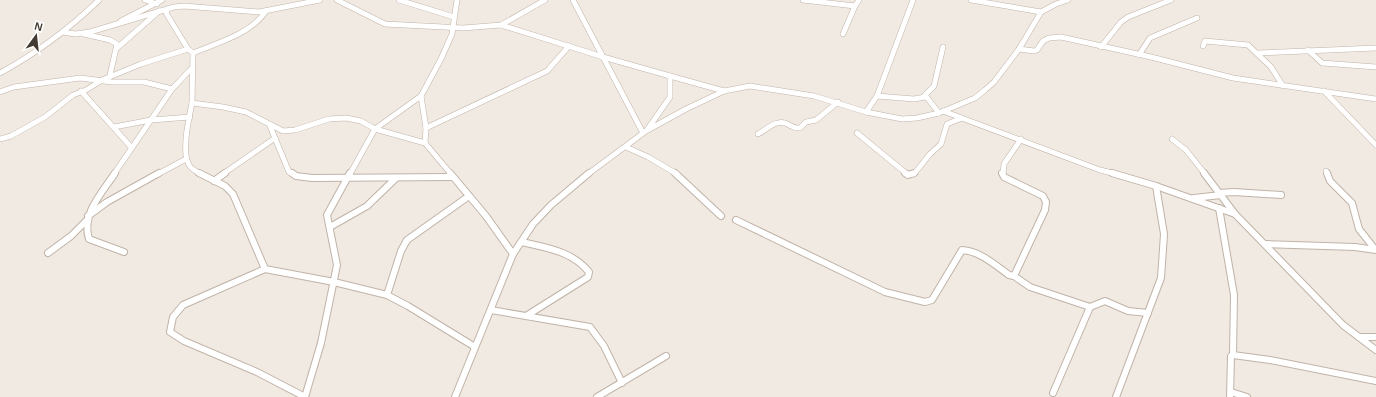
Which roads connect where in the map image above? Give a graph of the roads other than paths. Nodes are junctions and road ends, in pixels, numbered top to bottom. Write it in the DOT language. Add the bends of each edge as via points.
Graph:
graph roads {
  1 [pos="99,0"];
  2 [pos="145,0"];
  3 [pos="162,0"];
  4 [pos="320,0"];
  5 [pos="337,0"];
  6 [pos="399,0"];
  7 [pos="458,0"];
  8 [pos="545,0"];
  9 [pos="573,0"];
  10 [pos="803,0"];
  11 [pos="859,0"];
  12 [pos="913,0"];
  13 [pos="971,0"];
  14 [pos="1068,0"];
  15 [pos="1171,0"];
  16 [pos="1003,3"];
  17 [pos="157,4"];
  18 [pos="855,6"];
  19 [pos="168,9"];
  20 [pos="159,11"];
  21 [pos="266,11"];
  22 [pos="1041,12"];
  23 [pos="454,17"];
  24 [pos="1197,18"];
  25 [pos="119,24"];
  26 [pos="501,24"];
  27 [pos="452,27"];
  28 [pos="63,32"];
  29 [pos="83,33"];
  30 [pos="843,34"];
  31 [pos="569,46"];
  32 [pos="1203,46"];
  33 [pos="943,47"];
  34 [pos="1101,47"];
  35 [pos="117,48"];
  36 [pos="188,48"];
  37 [pos="1376,48"];
  38 [pos="1019,49"];
  39 [pos="1308,50"];
  40 [pos="193,53"];
  41 [pos="1258,53"];
  42 [pos="1138,54"];
  43 [pos="603,57"];
  44 [pos="194,67"];
  45 [pos="1376,67"];
  46 [pos="0,73"];
  47 [pos="110,75"];
  48 [pos="670,76"];
  49 [pos="102,80"];
  50 [pos="1283,86"];
  51 [pos="172,89"];
  52 [pos="81,91"];
  53 [pos="724,91"];
  54 [pos="1324,91"];
  55 [pos="0,92"];
  56 [pos="421,96"];
  57 [pos="877,96"];
  58 [pos="925,97"];
  59 [pos="1376,99"];
  60 [pos="838,102"];
  61 [pos="192,103"];
  62 [pos="866,112"];
  63 [pos="941,112"];
  64 [pos="190,117"];
  65 [pos="962,118"];
  66 [pos="151,120"];
  67 [pos="270,126"];
  68 [pos="114,127"];
  69 [pos="426,128"];
  70 [pos="375,129"];
  71 [pos="645,132"];
  72 [pos="856,133"];
  73 [pos="758,134"];
  74 [pos="276,138"];
  75 [pos="0,139"];
  76 [pos="1021,139"];
  77 [pos="1172,139"];
  78 [pos="425,143"];
  79 [pos="1376,144"];
  80 [pos="131,147"];
  81 [pos="626,147"];
  82 [pos="186,159"];
  83 [pos="1326,171"];
  84 [pos="452,177"];
  85 [pos="349,178"];
  86 [pos="396,178"];
  87 [pos="214,181"];
  88 [pos="1156,186"];
  89 [pos="1220,194"];
  90 [pos="1281,195"];
  91 [pos="469,196"];
  92 [pos="1188,198"];
  93 [pos="1219,208"];
  94 [pos="1235,214"];
  95 [pos="721,216"];
  96 [pos="87,218"];
  97 [pos="736,220"];
  98 [pos="330,227"];
  99 [pos="522,242"];
  100 [pos="1266,244"];
  101 [pos="1374,250"];
  102 [pos="124,252"];
  103 [pos="48,253"];
  104 [pos="513,254"];
  105 [pos="265,269"];
  106 [pos="1014,276"];
  107 [pos="334,282"];
  108 [pos="387,295"];
  109 [pos="1090,307"];
  110 [pos="491,310"];
  111 [pos="1148,313"];
  112 [pos="526,316"];
  113 [pos="1359,337"];
  114 [pos="1376,337"];
  115 [pos="475,347"];
  116 [pos="1376,350"];
  117 [pos="1233,355"];
  118 [pos="666,356"];
  119 [pos="1376,381"];
  120 [pos="622,383"];
  121 [pos="1053,393"];
  122 [pos="1231,394"];
  123 [pos="305,397"];
  124 [pos="455,397"];
  125 [pos="597,397"];
  126 [pos="1116,397"];
  127 [pos="1247,397"];
  1 -- 28 [label="street"];
  2 -- 17 [label="street"];
  3 -- 17 [label="street"];
  4 -- 21 [label="street"];
  5 -- 27 [label="street" via="386,24"];
  6 -- 23 [label="street"];
  7 -- 23 [label="street"];
  8 -- 26 [label="street"];
  9 -- 43 [label="street"];
  10 -- 18 [label="street"];
  11 -- 18 [label="street"];
  12 -- 57 [label="street"];
  13 -- 16 [label="street"];
  14 -- 22 [label="street"];
  15 -- 34 [label="street" via="1128,17"];
  16 -- 22 [label="street"];
  17 -- 25 [label="street" via="130,15"];
  18 -- 30 [label="street"];
  19 -- 20 [label="street"];
  19 -- 21 [label="street" via="184,6 244,12"];
  19 -- 36 [label="street" via="166,13"];
  20 -- 25 [label="street"];
  20 -- 35 [label="street"];
  21 -- 40 [label="street" via="260,20 241,32"];
  22 -- 38 [label="street"];
  23 -- 27 [label="street"];
  24 -- 42 [label="street" via="1150,38"];
  25 -- 29 [label="street"];
  26 -- 27 [label="street"];
  26 -- 31 [label="street"];
  27 -- 56 [label="street" via="452,34 444,53"];
  28 -- 29 [label="street"];
  28 -- 46 [label="street"];
  29 -- 35 [label="street" via="110,40 117,44"];
  31 -- 43 [label="street"];
  31 -- 69 [label="street" via="547,71"];
  32 -- 41 [label="street" via="1205,41 1246,44"];
  33 -- 58 [label="street" via="934,86 924,95"];
  34 -- 38 [label="street" via="1055,37 1043,41 1037,50"];
  34 -- 42 [label="street"];
  35 -- 47 [label="street"];
  36 -- 40 [label="street"];
  36 -- 47 [label="street"];
  37 -- 39 [label="street"];
  38 -- 63 [label="street" via="985,90 974,98"];
  39 -- 41 [label="street"];
  39 -- 45 [label="street" via="1322,63"];
  40 -- 44 [label="street"];
  41 -- 50 [label="street"];
  42 -- 50 [label="street" via="1233,78"];
  43 -- 48 [label="street"];
  43 -- 71 [label="street"];
  44 -- 51 [label="street"];
  44 -- 61 [label="street"];
  47 -- 49 [label="street"];
  48 -- 53 [label="street"];
  48 -- 71 [label="street" via="670,97"];
  49 -- 51 [label="street" via="144,82"];
  49 -- 52 [label="street"];
  49 -- 55 [label="street" via="71,79"];
  50 -- 54 [label="street"];
  51 -- 66 [label="street"];
  52 -- 68 [label="street"];
  52 -- 75 [label="street" via="45,117"];
  53 -- 60 [label="street" via="750,86"];
  53 -- 71 [label="street"];
  54 -- 59 [label="street"];
  54 -- 79 [label="street"];
  56 -- 69 [label="street"];
  56 -- 70 [label="street"];
  57 -- 58 [label="street" via="914,99"];
  57 -- 62 [label="street"];
  58 -- 63 [label="street"];
  60 -- 62 [label="street"];
  60 -- 73 [label="street" via="816,120 806,122 800,128 794,128 784,122 777,123"];
  61 -- 64 [label="street"];
  61 -- 67 [label="street" via="233,109 253,115"];
  62 -- 63 [label="street" via="902,118 917,118"];
  63 -- 65 [label="street"];
  64 -- 66 [label="street"];
  64 -- 82 [label="street"];
  65 -- 72 [label="street" via="946,124 941,144 914,174 908,175"];
  65 -- 76 [label="street"];
  66 -- 68 [label="street"];
  66 -- 80 [label="street"];
  67 -- 70 [label="street" via="289,131 330,118 343,118 370,125"];
  67 -- 74 [label="street"];
  68 -- 80 [label="street"];
  69 -- 78 [label="street"];
  70 -- 78 [label="street"];
  70 -- 85 [label="street"];
  71 -- 81 [label="street"];
  74 -- 85 [label="street" via="289,172 296,176"];
  74 -- 87 [label="street"];
  76 -- 88 [label="street" via="1100,170"];
  76 -- 106 [label="street" via="1004,164 1002,173 1043,196 1046,202 1045,210"];
  77 -- 89 [label="street" via="1186,150"];
  78 -- 84 [label="street"];
  80 -- 96 [label="street"];
  81 -- 95 [label="street" via="653,159 678,175"];
  81 -- 99 [label="street" via="551,205 533,224"];
  82 -- 87 [label="street" via="191,168"];
  82 -- 96 [label="street" via="107,202"];
  83 -- 101 [label="street" via="1330,181 1352,203 1359,229"];
  84 -- 86 [label="street"];
  84 -- 91 [label="street"];
  85 -- 86 [label="street"];
  85 -- 98 [label="street" via="327,215"];
  86 -- 98 [label="street" via="367,206"];
  87 -- 105 [label="street" via="227,186 233,194"];
  88 -- 92 [label="street"];
  88 -- 111 [label="street" via="1164,234 1161,278"];
  89 -- 90 [label="street" via="1234,192"];
  89 -- 92 [label="street" via="1206,198"];
  89 -- 94 [label="street"];
  91 -- 104 [label="street"];
  91 -- 108 [label="street" via="407,240"];
  92 -- 93 [label="street"];
  93 -- 94 [label="street"];
  93 -- 117 [label="street" via="1234,295"];
  94 -- 100 [label="street"];
  96 -- 102 [label="street" via="89,239"];
  96 -- 103 [label="street" via="71,236"];
  97 -- 106 [label="street" via="885,292 910,300 932,300 962,250 975,251"];
  98 -- 107 [label="street" via="337,265"];
  99 -- 104 [label="street"];
  99 -- 112 [label="street" via="574,257 589,272 588,277"];
  100 -- 101 [label="street"];
  100 -- 113 [label="street" via="1342,325"];
  104 -- 110 [label="street"];
  105 -- 107 [label="street"];
  105 -- 123 [label="street" via="183,305 172,318 170,332 184,341 257,372"];
  106 -- 109 [label="street" via="1030,287"];
  107 -- 108 [label="street"];
  107 -- 123 [label="street" via="321,343"];
  108 -- 115 [label="street"];
  109 -- 111 [label="street" via="1105,301 1128,310"];
  109 -- 121 [label="street"];
  110 -- 112 [label="street"];
  110 -- 115 [label="street"];
  111 -- 126 [label="street"];
  112 -- 120 [label="street" via="590,327 606,348"];
  113 -- 114 [label="street"];
  113 -- 116 [label="street"];
  115 -- 124 [label="street"];
  117 -- 119 [label="street"];
  117 -- 122 [label="street"];
  118 -- 120 [label="street"];
  120 -- 125 [label="street"];
  122 -- 127 [label="street"];
}
